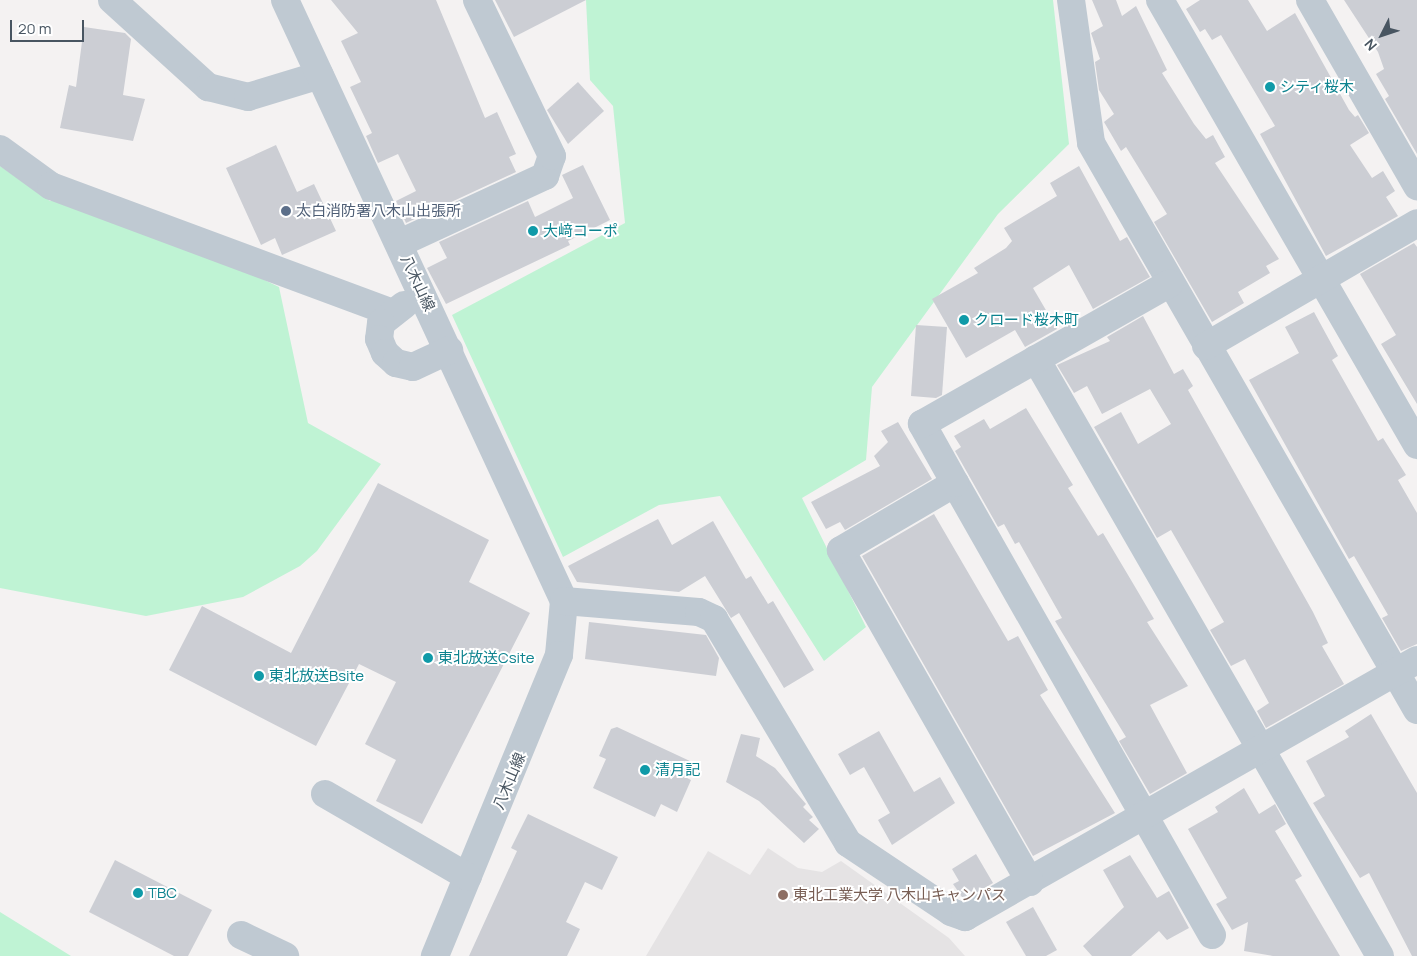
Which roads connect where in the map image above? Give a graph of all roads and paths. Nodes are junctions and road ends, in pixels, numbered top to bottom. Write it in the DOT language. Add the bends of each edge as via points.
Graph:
graph roads {
  1 [pos="112,0"];
  2 [pos="285,0"];
  3 [pos="477,0"];
  4 [pos="1071,0"];
  5 [pos="1160,0"];
  6 [pos="1310,0"];
  7 [pos="320,75"];
  8 [pos="0,149"];
  9 [pos="1417,186"];
  10 [pos="1417,223"];
  11 [pos="400,243"];
  12 [pos="1319,278"];
  13 [pos="1170,283"];
  14 [pos="424,298"];
  15 [pos="390,312"];
  16 [pos="1206,346"];
  17 [pos="449,350"];
  18 [pos="1036,359"];
  19 [pos="1417,445"];
  20 [pos="955,483"];
  21 [pos="564,601"];
  22 [pos="1406,666"];
  23 [pos="1417,710"];
  24 [pos="1262,749"];
  25 [pos="325,794"];
  26 [pos="1146,816"];
  27 [pos="468,877"];
  28 [pos="1030,882"];
  29 [pos="241,935"];
  30 [pos="1212,935"];
  31 [pos="285,956"];
  32 [pos="435,956"];
  33 [pos="1380,956"];
  1 -- 7 [label="street" via="208,87 248,97"];
  2 -- 7 [label="street, 八木山線"];
  3 -- 11 [label="street" via="552,156 545,176"];
  4 -- 13 [label="street" via="1090,143"];
  5 -- 12 [label="street"];
  6 -- 9 [label="street"];
  7 -- 11 [label="street, 八木山線"];
  8 -- 15 [label="street" via="51,186"];
  10 -- 12 [label="street"];
  11 -- 14 [label="street, 八木山線"];
  12 -- 16 [label="street"];
  12 -- 19 [label="street"];
  13 -- 16 [label="street"];
  13 -- 18 [label="street"];
  14 -- 15 [label="street"];
  14 -- 17 [label="street, 八木山線"];
  15 -- 17 [label="street" via="381,323 380,339 385,353 396,363 413,367"];
  16 -- 22 [label="street"];
  17 -- 21 [label="street, 八木山線"];
  18 -- 20 [label="street" via="922,424"];
  18 -- 24 [label="street"];
  20 -- 26 [label="street"];
  20 -- 28 [label="street" via="841,550"];
  21 -- 27 [label="street, 八木山線" via="559,655"];
  21 -- 28 [label="street" via="699,612 714,619 848,843 951,912 966,916 978,912"];
  22 -- 23 [label="street"];
  22 -- 24 [label="street"];
  24 -- 26 [label="street"];
  24 -- 33 [label="street"];
  25 -- 27 [label="street"];
  26 -- 28 [label="street"];
  26 -- 30 [label="street"];
  27 -- 32 [label="street, 八木山線"];
  29 -- 31 [label="street"];
}
